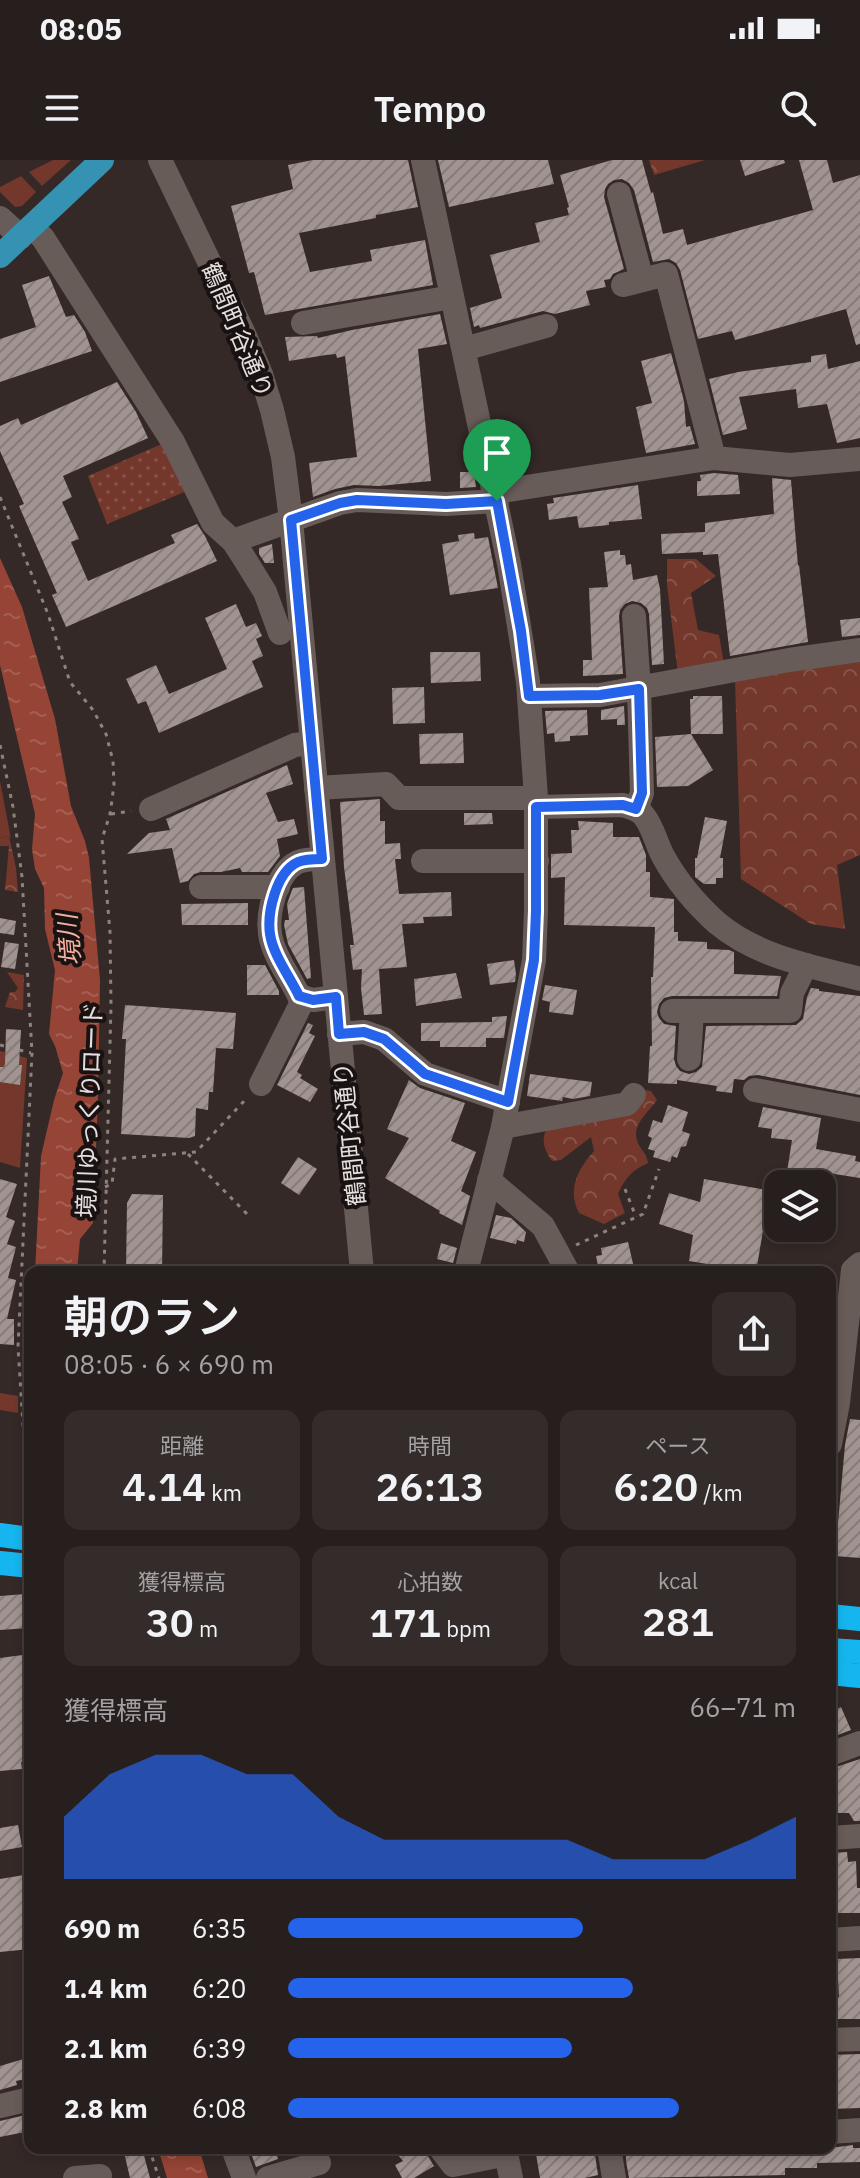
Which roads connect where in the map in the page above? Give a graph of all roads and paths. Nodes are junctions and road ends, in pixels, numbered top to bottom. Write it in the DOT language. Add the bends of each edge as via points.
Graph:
graph roads {
  1 [pos="102,160"];
  2 [pos="160,160"];
  3 [pos="423,160"];
  4 [pos="620,193"];
  5 [pos="0,218"];
  6 [pos="26,232"];
  7 [pos="0,256"];
  8 [pos="452,297"];
  9 [pos="303,323"];
  10 [pos="546,326"];
  11 [pos="464,349"];
  12 [pos="714,458"];
  13 [pos="860,459"];
  14 [pos="496,496"];
  15 [pos="0,497"];
  16 [pos="291,520"];
  17 [pos="233,541"];
  18 [pos="634,616"];
  19 [pos="280,633"];
  20 [pos="860,650"];
  21 [pos="639,689"];
  22 [pos="529,696"];
  23 [pos="312,743"];
  24 [pos="0,745"];
  25 [pos="316,788"];
  26 [pos="536,802"];
  27 [pos="151,809"];
  28 [pos="636,809"];
  29 [pos="439,854"];
  30 [pos="322,859"];
  31 [pos="537,861"];
  32 [pos="201,887"];
  33 [pos="278,887"];
  34 [pos="806,965"];
  35 [pos="860,979"];
  36 [pos="336,997"];
  37 [pos="304,998"];
  38 [pos="339,1034"];
  39 [pos="0,1045"];
  40 [pos="32,1053"];
  41 [pos="689,1059"];
  42 [pos="261,1084"];
  43 [pos="755,1090"];
  44 [pos="634,1095"];
  45 [pos="508,1102"];
  46 [pos="860,1110"];
  47 [pos="503,1127"];
  48 [pos="188,1154"];
  49 [pos="659,1169"];
  50 [pos="489,1180"];
  51 [pos="105,1187"];
  52 [pos="625,1189"];
  53 [pos="247,1214"];
  54 [pos="636,1217"];
  55 [pos="580,1244"];
  56 [pos="860,1264"];
  57 [pos="104,1266"];
  58 [pos="361,1266"];
  59 [pos="468,1266"];
  60 [pos="565,1266"];
  61 [pos="849,1404"];
  62 [pos="836,1431"];
  63 [pos="24,1440"];
  64 [pos="0,1535"];
  65 [pos="24,1538"];
  66 [pos="0,1563"];
  67 [pos="24,1565"];
  68 [pos="836,1604"];
  69 [pos="860,1605"];
  70 [pos="836,1617"];
  71 [pos="860,1619"];
  72 [pos="836,1650"];
  73 [pos="860,1652"];
  74 [pos="836,1674"];
  75 [pos="860,1676"];
  76 [pos="860,1743"];
  77 [pos="836,1752"];
  78 [pos="860,1836"];
  79 [pos="836,1838"];
  80 [pos="860,1938"];
  81 [pos="836,1940"];
  82 [pos="860,2039"];
  83 [pos="836,2040"];
  84 [pos="24,2100"];
  85 [pos="0,2106"];
  86 [pos="860,2130"];
  87 [pos="836,2132"];
  88 [pos="151,2154"];
  89 [pos="235,2154"];
  90 [pos="445,2154"];
  91 [pos="610,2154"];
  92 [pos="508,2160"];
  93 [pos="319,2163"];
  94 [pos="159,2178"];
  95 [pos="244,2178"];
  96 [pos="268,2178"];
  97 [pos="614,2178"];
  1 -- 6 [label="main road"];
  2 -- 16 [label="street, 鶴間町谷通り" via="261,374 283,457"];
  3 -- 8 [label="street"];
  4 -- 12 [label="street" via="632,283 666,274"];
  5 -- 6 [label="street"];
  6 -- 7 [label="main road"];
  6 -- 17 [label="street" via="43,238 173,442 213,523"];
  8 -- 9 [label="street"];
  8 -- 11 [label="street"];
  10 -- 11 [label="street"];
  11 -- 14 [label="street"];
  12 -- 13 [label="street" via="790,465"];
  12 -- 14 [label="street"];
  14 -- 16 [label="street" via="446,504 357,500"];
  14 -- 22 [label="street"];
  15 -- 51 [label="path, 境川ゆっくりロード" via="70,682 93,710 113,761 110,814 102,839 111,1006"];
  16 -- 17 [label="street"];
  16 -- 23 [label="street, 鶴間町谷通り"];
  17 -- 19 [label="street" via="265,592"];
  18 -- 21 [label="street"];
  20 -- 21 [label="street"];
  21 -- 22 [label="street"];
  21 -- 28 [label="street" via="642,793"];
  22 -- 26 [label="street"];
  23 -- 25 [label="street, 鶴間町谷通り"];
  23 -- 27 [label="street" via="295,745"];
  24 -- 40 [label="path" via="22,877"];
  25 -- 26 [label="street" via="386,784 399,798"];
  25 -- 30 [label="street, 鶴間町谷通り"];
  26 -- 28 [label="street"];
  26 -- 31 [label="street"];
  28 -- 34 [label="street" via="676,875 717,923 743,942"];
  29 -- 31 [label="street"];
  30 -- 33 [label="street" via="290,867"];
  30 -- 36 [label="street, 鶴間町谷通り"];
  31 -- 45 [label="street" via="534,960"];
  32 -- 33 [label="street"];
  33 -- 37 [label="street" via="270,910 270,936"];
  34 -- 35 [label="street"];
  34 -- 41 [label="street" via="792,993 790,1011 720,1002 682,1011"];
  36 -- 37 [label="street"];
  36 -- 38 [label="street, 鶴間町谷通り"];
  37 -- 42 [label="street"];
  38 -- 45 [label="street" via="364,1032 384,1039 425,1074"];
  38 -- 58 [label="street, 鶴間町谷通り"];
  39 -- 40 [label="path"];
  40 -- 63 [label="path" via="18,1347"];
  42 -- 48 [label="path" via="196,1152"];
  43 -- 46 [label="street" via="789,1087"];
  44 -- 47 [label="street" via="627,1104"];
  45 -- 47 [label="street"];
  47 -- 50 [label="street"];
  48 -- 51 [label="path" via="115,1159 112,1184"];
  48 -- 53 [label="path"];
  49 -- 54 [label="path" via="643,1214"];
  50 -- 59 [label="street"];
  50 -- 60 [label="street" via="543,1226"];
  51 -- 57 [label="path, 境川ゆっくりロード"];
  52 -- 54 [label="path"];
  54 -- 55 [label="path"];
  56 -- 61 [label="street" via="853,1270"];
  61 -- 62 [label="street"];
  64 -- 65 [label="highway"];
  66 -- 67 [label="highway"];
  68 -- 69 [label="highway"];
  70 -- 71 [label="highway"];
  72 -- 73 [label="highway"];
  74 -- 75 [label="highway"];
  76 -- 77 [label="street"];
  78 -- 79 [label="street"];
  80 -- 81 [label="street"];
  82 -- 83 [label="street"];
  84 -- 85 [label="street"];
  86 -- 87 [label="street"];
  88 -- 94 [label="path"];
  89 -- 95 [label="street"];
  90 -- 92 [label="street" via="453,2165"];
  91 -- 97 [label="street"];
  93 -- 96 [label="street"];
}
